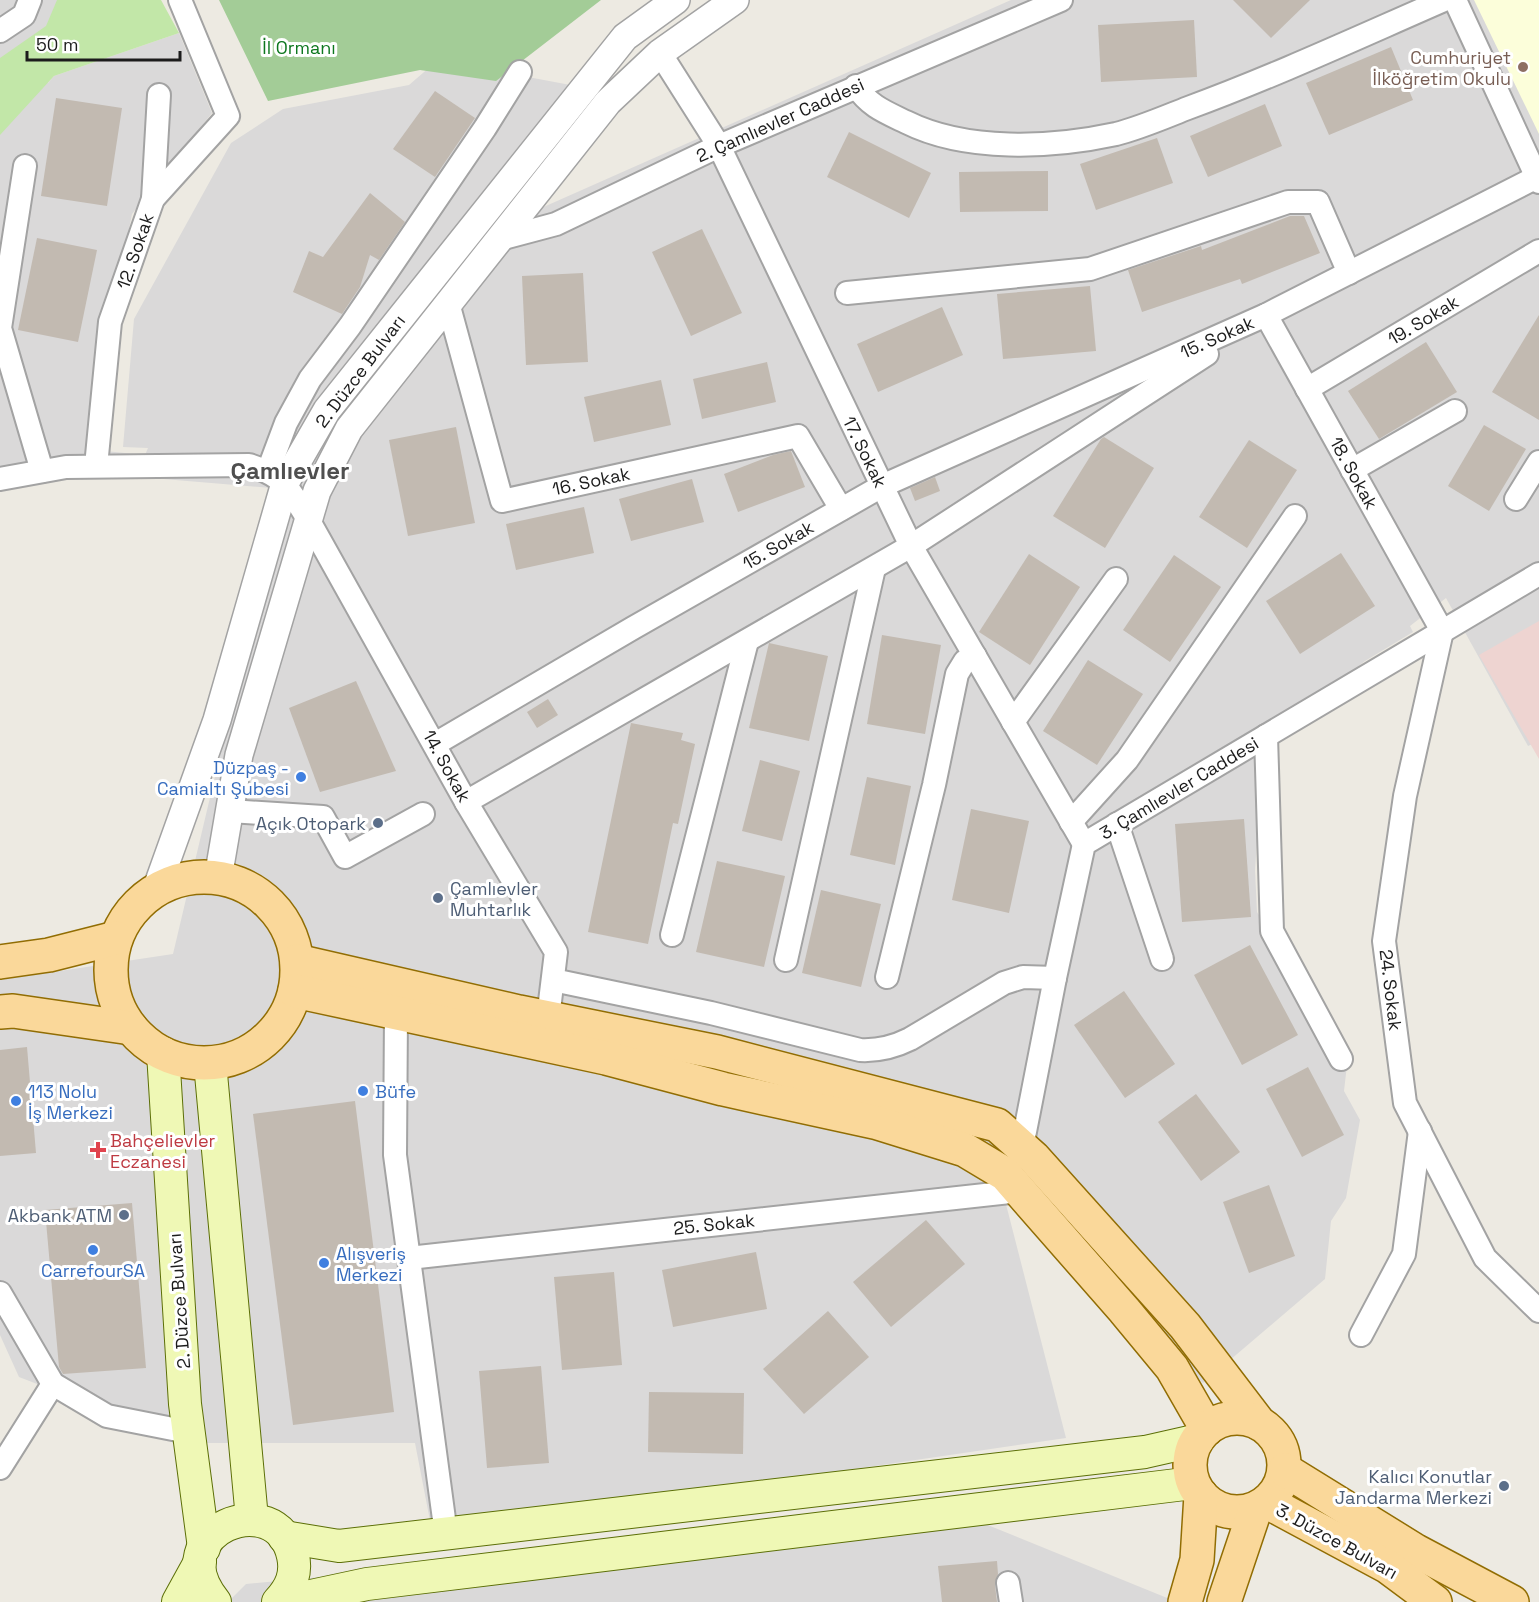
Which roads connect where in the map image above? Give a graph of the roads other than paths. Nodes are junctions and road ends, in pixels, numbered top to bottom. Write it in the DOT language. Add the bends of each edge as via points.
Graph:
graph roads {
  1 [pos="30,0"];
  2 [pos="180,0"];
  3 [pos="676,0"];
  4 [pos="735,0"];
  5 [pos="1061,0"];
  6 [pos="1444,0"];
  7 [pos="1455,0"];
  8 [pos="0,31"];
  9 [pos="660,53"];
  10 [pos="520,72"];
  11 [pos="856,86"];
  12 [pos="159,95"];
  13 [pos="719,146"];
  14 [pos="25,166"];
  15 [pos="1538,180"];
  16 [pos="153,199"];
  17 [pos="500,238"];
  18 [pos="1539,251"];
  19 [pos="1349,273"];
  20 [pos="847,293"];
  21 [pos="448,303"];
  22 [pos="1266,315"];
  23 [pos="1307,389"];
  24 [pos="1455,411"];
  25 [pos="1539,462"];
  26 [pos="96,466"];
  27 [pos="1352,470"];
  28 [pos="42,471"];
  29 [pos="277,477"];
  30 [pos="0,479"];
  31 [pos="882,486"];
  32 [pos="1516,499"];
  33 [pos="841,509"];
  34 [pos="1295,516"];
  35 [pos="308,519"];
  36 [pos="911,546"];
  37 [pos="874,568"];
  38 [pos="1539,574"];
  39 [pos="1116,579"];
  40 [pos="1442,631"];
  41 [pos="747,641"];
  42 [pos="975,656"];
  43 [pos="1013,722"];
  44 [pos="1266,736"];
  45 [pos="435,744"];
  46 [pos="466,802"];
  47 [pos="230,811"];
  48 [pos="423,814"];
  49 [pos="1071,822"];
  50 [pos="1117,824"];
  51 [pos="1084,844"];
  52 [pos="218,878"];
  53 [pos="156,890"];
  54 [pos="672,935"];
  55 [pos="116,938"];
  56 [pos="1162,959"];
  57 [pos="786,960"];
  58 [pos="0,962"];
  59 [pos="296,976"];
  60 [pos="887,977"];
  61 [pos="1055,978"];
  62 [pos="553,980"];
  63 [pos="0,1012"];
  64 [pos="396,1013"];
  65 [pos="548,1018"];
  66 [pos="131,1028"];
  67 [pos="162,1053"];
  68 [pos="1341,1059"];
  69 [pos="210,1063"];
  70 [pos="1420,1131"];
  71 [pos="1022,1147"];
  72 [pos="1020,1191"];
  73 [pos="409,1258"];
  74 [pos="0,1293"];
  75 [pos="1539,1311"];
  76 [pos="1360,1335"];
  77 [pos="53,1384"];
  78 [pos="1259,1423"];
  79 [pos="188,1432"];
  80 [pos="1202,1434"];
  81 [pos="0,1468"];
  82 [pos="1285,1470"];
  83 [pos="1197,1489"];
  84 [pos="1261,1506"];
  85 [pos="252,1520"];
  86 [pos="446,1534"];
  87 [pos="284,1537"];
  88 [pos="202,1555"];
  89 [pos="178,1602"];
  90 [pos="215,1602"];
  91 [pos="278,1602"];
  92 [pos="283,1602"];
  93 [pos="1185,1602"];
  94 [pos="1224,1602"];
  95 [pos="1436,1602"];
  96 [pos="1512,1602"];
  1 -- 8 [label="street" via="24,15"];
  2 -- 16 [label="street, 12. Sokak" via="228,116"];
  3 -- 29 [label="street, 2. Düzce Bulvarı" via="617,46"];
  4 -- 9 [label="street, 2. Düzce Bulvarı"];
  5 -- 11 [label="street, 2. Çamlıevler Caddesi"];
  6 -- 11 [label="street" via="1235,91 1119,133 1091,139 1045,144 975,144 942,137 865,100"];
  7 -- 15 [label="street"];
  9 -- 13 [label="street, 17. Sokak"];
  9 -- 17 [label="street, 2. Düzce Bulvarı" via="608,102"];
  10 -- 29 [label="street" via="350,326 310,379 286,423"];
  11 -- 13 [label="street, 2. Çamlıevler Caddesi"];
  12 -- 16 [label="street"];
  13 -- 17 [label="street, 2. Çamlıevler Caddesi" via="556,224"];
  13 -- 31 [label="street, 17. Sokak"];
  14 -- 28 [label="street" via="0,328"];
  15 -- 19 [label="street"];
  16 -- 26 [label="street, 12. Sokak" via="110,322"];
  17 -- 21 [label="street, 2. Düzce Bulvarı"];
  18 -- 23 [label="street, 19. Sokak"];
  19 -- 20 [label="street" via="1318,202 1288,202 1090,269"];
  19 -- 22 [label="street"];
  21 -- 33 [label="street, 16. Sokak" via="502,501 798,436"];
  21 -- 35 [label="street, 2. Düzce Bulvarı" via="349,429 316,491"];
  22 -- 23 [label="street, 18. Sokak"];
  22 -- 31 [label="street, 15. Sokak"];
  22 -- 36 [label="street, 15. Sokak"];
  23 -- 27 [label="street, 18. Sokak"];
  24 -- 27 [label="street"];
  25 -- 32 [label="street"];
  26 -- 28 [label="street"];
  26 -- 29 [label="street" via="249,465"];
  27 -- 40 [label="street, 18. Sokak"];
  28 -- 30 [label="street"];
  29 -- 35 [label="street, 14. Sokak"];
  29 -- 53 [label="street, 2. Düzce Bulvarı" via="217,720"];
  31 -- 33 [label="street, 15. Sokak"];
  31 -- 36 [label="street, 17. Sokak"];
  33 -- 45 [label="street, 15. Sokak"];
  34 -- 49 [label="street" via="1127,760"];
  35 -- 45 [label="street, 14. Sokak"];
  35 -- 47 [label="street, 2. Düzce Bulvarı" via="239,755"];
  36 -- 37 [label="street, 15. Sokak"];
  36 -- 42 [label="street, 17. Sokak"];
  37 -- 41 [label="street, 15. Sokak"];
  37 -- 57 [label="street"];
  38 -- 40 [label="street, 3. Çamlıevler Caddesi"];
  39 -- 43 [label="street"];
  40 -- 44 [label="street, 3. Çamlıevler Caddesi"];
  40 -- 70 [label="street, 24. Sokak" via="1406,796 1384,941 1406,1103"];
  41 -- 46 [label="street, 15. Sokak"];
  41 -- 54 [label="street"];
  42 -- 43 [label="street, 17. Sokak"];
  42 -- 60 [label="street" via="965,661 957,674"];
  43 -- 49 [label="street, 17. Sokak"];
  44 -- 50 [label="street, 3. Çamlıevler Caddesi"];
  44 -- 68 [label="street" via="1272,931"];
  45 -- 46 [label="street, 14. Sokak"];
  46 -- 62 [label="street, 14. Sokak" via="556,952"];
  47 -- 48 [label="street" via="323,817 345,857"];
  47 -- 52 [label="street, 2. Düzce Bulvarı"];
  49 -- 51 [label="street, 17. Sokak"];
  50 -- 51 [label="street, 3. Çamlıevler Caddesi"];
  50 -- 56 [label="street"];
  51 -- 61 [label="street, 3. Çamlıevler Caddesi"];
  52 -- 53 [label="main road" via="186,878"];
  52 -- 59 [label="main road" via="248,887 272,906 289,932"];
  53 -- 55 [label="main road" via="132,910"];
  55 -- 58 [label="main road" via="49,955"];
  55 -- 66 [label="main road" via="110,969 115,1001"];
  59 -- 64 [label="main road"];
  59 -- 65 [label="main road"];
  59 -- 69 [label="main road" via="284,1018 264,1041 239,1057"];
  61 -- 62 [label="street" via="1023,977 1004,983 910,1040 873,1050"];
  61 -- 71 [label="street, 3. Çamlıevler Caddesi"];
  62 -- 65 [label="street, 14. Sokak"];
  63 -- 66 [label="main road"];
  64 -- 72 [label="main road" via="878,1123 965,1150 1005,1174"];
  64 -- 73 [label="street" via="395,1155"];
  65 -- 71 [label="main road" via="717,1052 997,1125"];
  66 -- 67 [label="main road"];
  67 -- 69 [label="main road" via="180,1060"];
  67 -- 79 [label="main road, 2. Düzce Bulvarı"];
  69 -- 85 [label="main road"];
  70 -- 75 [label="street, 24. Sokak" via="1485,1258"];
  70 -- 76 [label="street" via="1404,1254"];
  71 -- 78 [label="main road" via="1185,1326"];
  72 -- 73 [label="street, 25. Sokak"];
  72 -- 80 [label="main road" via="1172,1368"];
  73 -- 86 [label="street"];
  74 -- 77 [label="street"];
  77 -- 79 [label="street" via="107,1416"];
  77 -- 81 [label="street"];
  78 -- 80 [label="main road" via="1232,1418"];
  78 -- 82 [label="main road" via="1279,1443"];
  79 -- 88 [label="main road, 2. Düzce Bulvarı"];
  80 -- 83 [label="main road" via="1191,1453 1190,1468"];
  80 -- 86 [label="main road" via="1145,1452"];
  82 -- 84 [label="main road" via="1276,1493"];
  82 -- 96 [label="main road, 3. Düzce Bulvarı" via="1416,1551"];
  83 -- 84 [label="main road" via="1212,1505 1225,1511 1240,1513"];
  83 -- 92 [label="main road" via="367,1584"];
  83 -- 93 [label="main road" via="1197,1560"];
  84 -- 94 [label="main road"];
  84 -- 95 [label="main road, 3. Düzce Bulvarı" via="1388,1568"];
  85 -- 87 [label="main road" via="264,1522"];
  85 -- 88 [label="main road" via="237,1520 223,1526 212,1535"];
  86 -- 87 [label="main road" via="339,1546"];
  87 -- 91 [label="main road" via="294,1564 293,1579"];
  88 -- 89 [label="main road"];
  88 -- 90 [label="main road, 2. Düzce Bulvarı" via="201,1577"];
}
